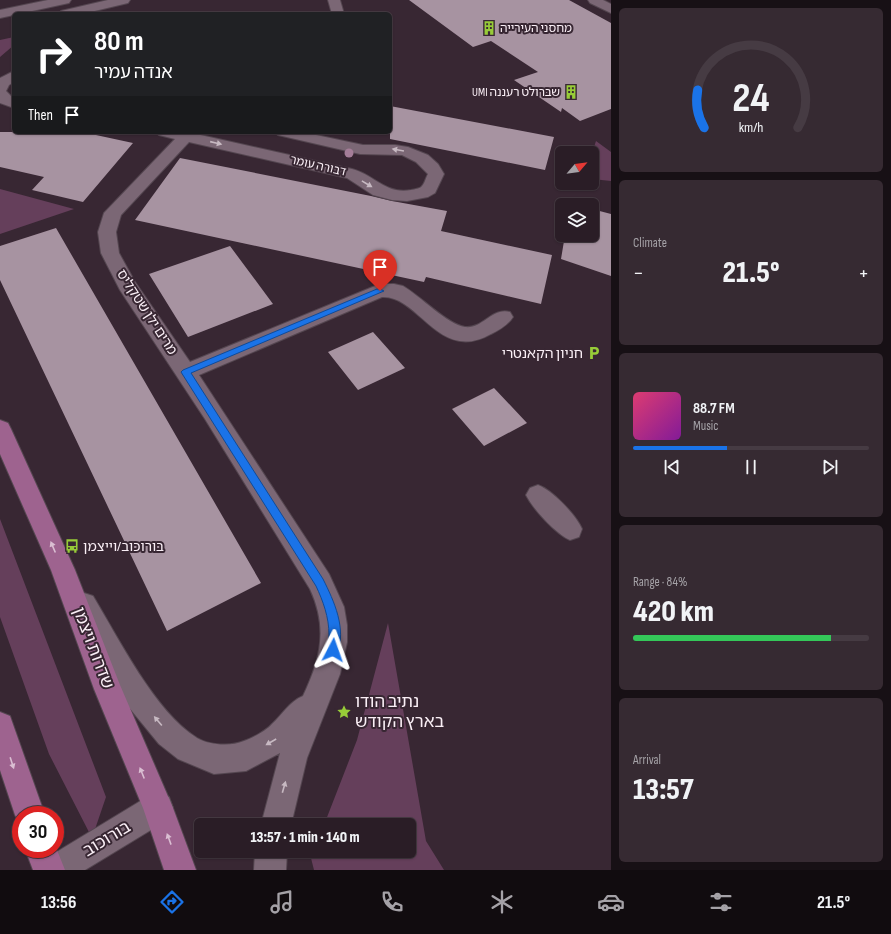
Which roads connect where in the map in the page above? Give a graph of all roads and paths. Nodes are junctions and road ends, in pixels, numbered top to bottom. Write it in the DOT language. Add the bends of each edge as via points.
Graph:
graph roads {
  1 [pos="65,0"];
  2 [pos="124,0"];
  3 [pos="334,0"];
  4 [pos="594,0"];
  5 [pos="44,2"];
  6 [pos="611,9"];
  7 [pos="74,12"];
  8 [pos="337,12"];
  9 [pos="0,14"];
  10 [pos="12,76"];
  11 [pos="0,91"];
  12 [pos="12,104"];
  13 [pos="188,134"];
  14 [pos="292,134"];
  15 [pos="503,316"];
  16 [pos="186,372"];
  17 [pos="0,429"];
  18 [pos="538,494"];
  19 [pos="570,529"];
  20 [pos="63,570"];
  21 [pos="319,695"];
  22 [pos="0,726"];
  23 [pos="27,806"];
  24 [pos="158,808"];
  25 [pos="277,818"];
  26 [pos="44,858"];
  27 [pos="271,858"];
  28 [pos="49,870"];
  29 [pos="56,870"];
  30 [pos="179,870"];
  31 [pos="270,870"];
  1 -- 5 [label="street"];
  2 -- 7 [label="street"];
  3 -- 8 [label="street"];
  4 -- 6 [label="street"];
  5 -- 9 [label="street"];
  10 -- 11 [label="street" via="3,83"];
  11 -- 12 [label="street" via="2,98"];
  13 -- 14 [label="street, דבורה עומר, one-way" via="352,174 369,186 392,195 408,196 422,193 434,182 436,174 432,167 417,154 389,148 362,150"];
  13 -- 16 [label="street, מרים ילן שטקליס" via="113,213 107,232 110,253 127,286"];
  15 -- 16 [label="street" via="476,333 463,334 446,328 394,290 380,291"];
  16 -- 21 [label="street, מרים ילן שטקליס" via="320,582 331,607 335,635 330,665"];
  20 -- 17 [label="main road, שדרות ויצמן, one-way"];
  18 -- 19 [label="street"];
  21 -- 20 [label="street, מרים ילן שטקליס, one-way" via="281,736 246,756 214,759 188,749 169,734 137,695"];
  24 -- 20 [label="main road, שדרות ויצמן, one-way" via="108,690"];
  25 -- 21 [label="street, מרים ילן שטקליס, one-way" via="300,737"];
  22 -- 23 [label="main road, one-way"];
  24 -- 29 [label="street, בורוכוב"];
  30 -- 24 [label="main road, שדרות ויצמן, one-way"];
  26 -- 28 [label="main road"];
  27 -- 31 [label="street"];
}
